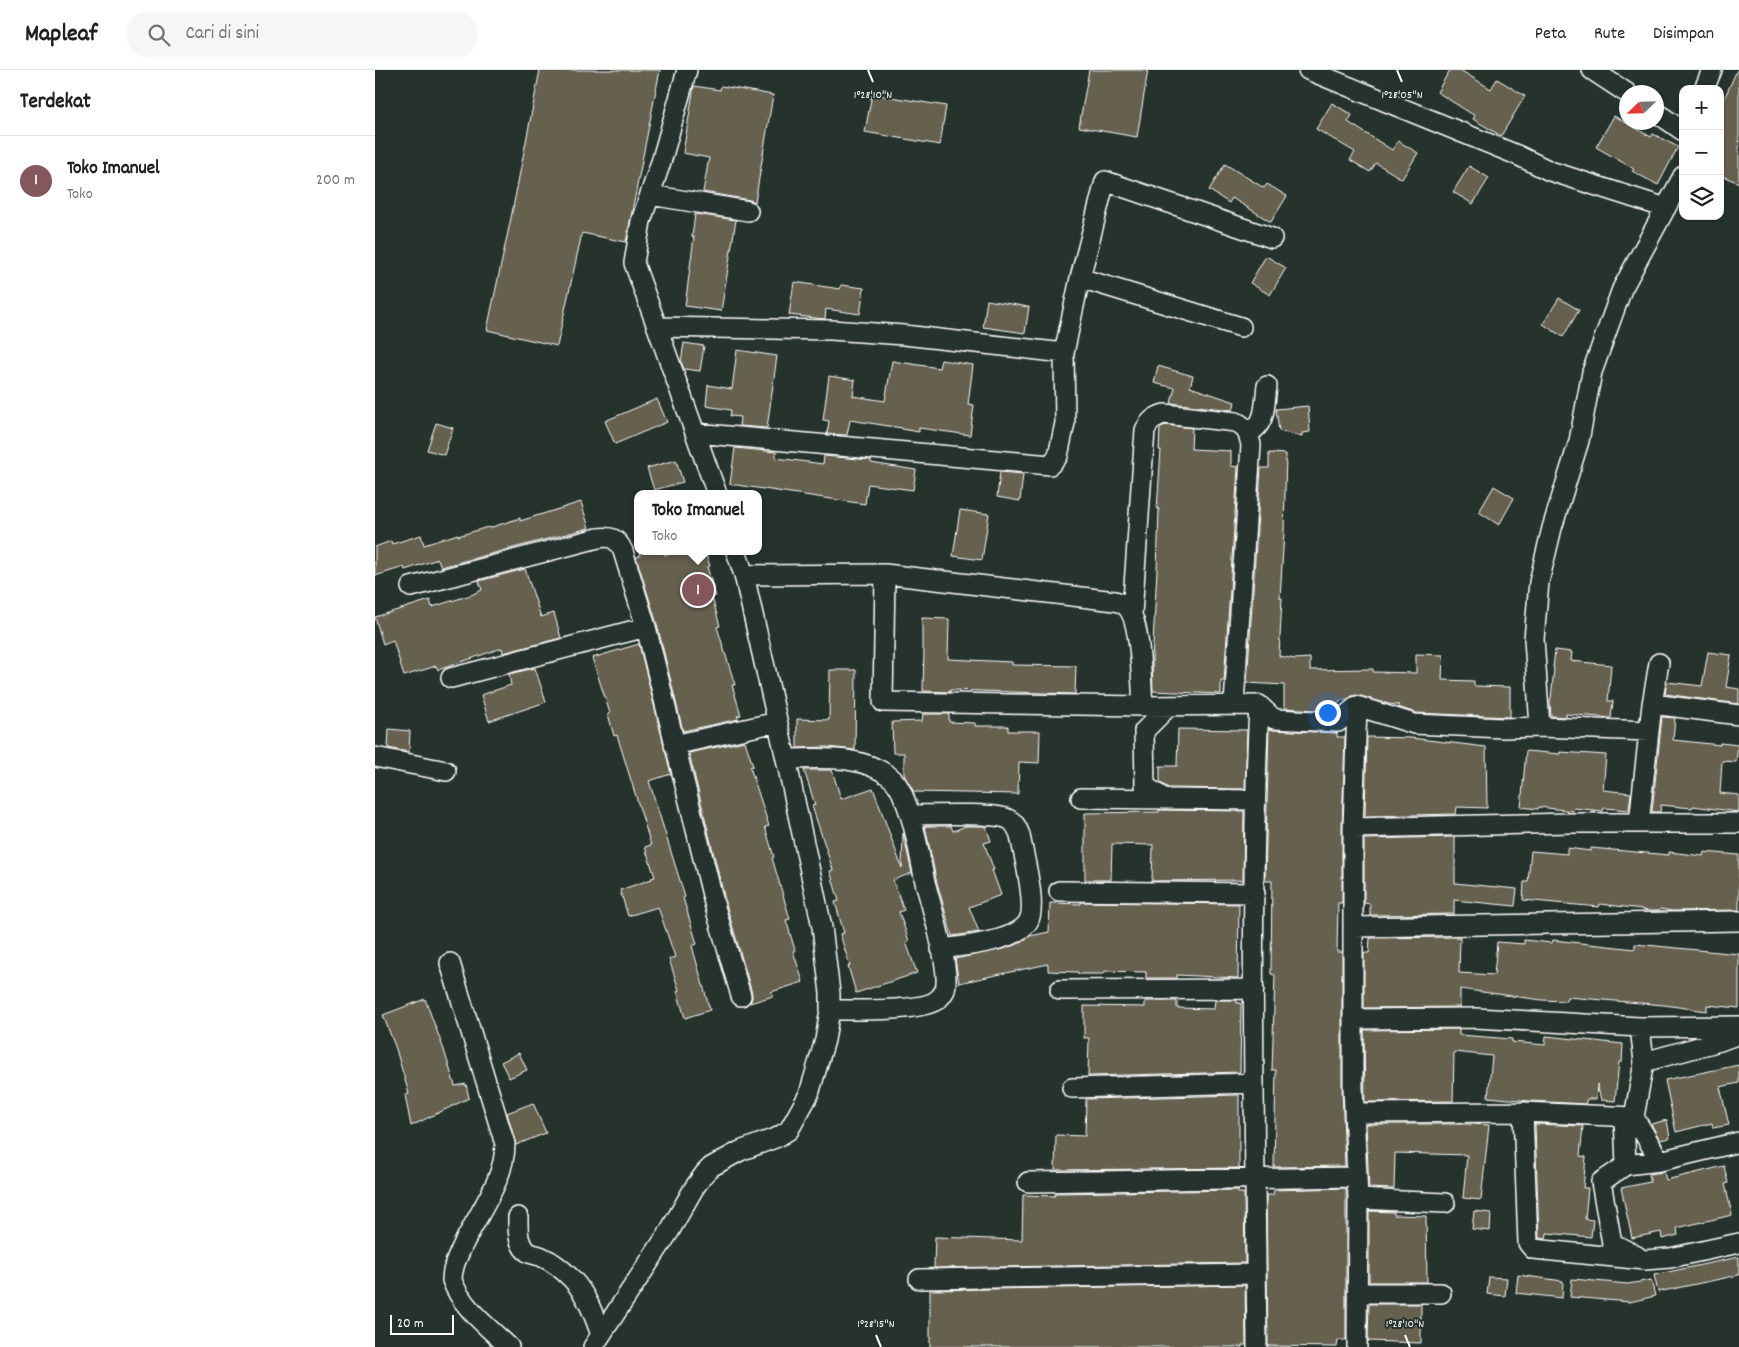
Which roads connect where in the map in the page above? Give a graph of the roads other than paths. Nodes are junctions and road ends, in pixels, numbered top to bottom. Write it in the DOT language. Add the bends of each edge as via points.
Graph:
graph roads {
  1 [pos="687,70"];
  2 [pos="1309,70"];
  3 [pos="1592,70"];
  4 [pos="1712,70"];
  5 [pos="1706,85"];
  6 [pos="1619,88"];
  7 [pos="1664,118"];
  8 [pos="1682,130"];
  9 [pos="1679,184"];
  10 [pos="650,196"];
  11 [pos="1666,208"];
  12 [pos="748,210"];
  13 [pos="1272,238"];
  14 [pos="1080,278"];
  15 [pos="657,327"];
  16 [pos="1241,327"];
  17 [pos="1065,354"];
  18 [pos="1267,386"];
  19 [pos="695,433"];
  20 [pos="1248,434"];
  21 [pos="716,490"];
  22 [pos="737,555"];
  23 [pos="885,574"];
  24 [pos="744,575"];
  25 [pos="411,586"];
  26 [pos="1131,614"];
  27 [pos="646,627"];
  28 [pos="1659,663"];
  29 [pos="451,678"];
  30 [pos="1234,704"];
  31 [pos="1652,704"];
  32 [pos="1259,705"];
  33 [pos="1143,706"];
  34 [pos="1169,706"];
  35 [pos="1357,706"];
  36 [pos="1739,714"];
  37 [pos="777,722"];
  38 [pos="1540,727"];
  39 [pos="1649,731"];
  40 [pos="674,745"];
  41 [pos="375,758"];
  42 [pos="786,759"];
  43 [pos="447,771"];
  44 [pos="1081,798"];
  45 [pos="1165,799"];
  46 [pos="1255,800"];
  47 [pos="910,815"];
  48 [pos="1639,823"];
  49 [pos="1739,823"];
  50 [pos="1353,828"];
  51 [pos="1059,891"];
  52 [pos="1255,893"];
  53 [pos="1739,921"];
  54 [pos="1353,927"];
  55 [pos="941,950"];
  56 [pos="450,963"];
  57 [pos="1254,989"];
  58 [pos="1059,990"];
  59 [pos="741,996"];
  60 [pos="830,1010"];
  61 [pos="1354,1019"];
  62 [pos="1739,1026"];
  63 [pos="1640,1027"];
  64 [pos="1739,1034"];
  65 [pos="1644,1062"];
  66 [pos="1254,1083"];
  67 [pos="1072,1088"];
  68 [pos="1523,1112"];
  69 [pos="1354,1113"];
  70 [pos="1629,1117"];
  71 [pos="1739,1142"];
  72 [pos="1660,1161"];
  73 [pos="1626,1165"];
  74 [pos="1357,1177"];
  75 [pos="1255,1179"];
  76 [pos="1028,1182"];
  77 [pos="1358,1199"];
  78 [pos="1445,1202"];
  79 [pos="517,1217"];
  80 [pos="1739,1243"];
  81 [pos="1645,1260"];
  82 [pos="1256,1274"];
  83 [pos="919,1279"];
  84 [pos="1357,1293"];
  85 [pos="1441,1293"];
  86 [pos="597,1341"];
  87 [pos="509,1347"];
  88 [pos="1257,1347"];
  89 [pos="1357,1347"];
  1 -- 10 [label="street"];
  2 -- 11 [label="street" via="1550,171"];
  3 -- 6 [label="street"];
  4 -- 5 [label="street"];
  7 -- 8 [label="street"];
  9 -- 11 [label="street"];
  10 -- 12 [label="street"];
  10 -- 15 [label="street" via="641,221 633,263"];
  11 -- 38 [label="street" via="1623,290 1592,372 1579,441 1552,528 1539,582 1534,638"];
  13 -- 14 [label="street" via="1105,181"];
  14 -- 16 [label="street"];
  14 -- 17 [label="street"];
  15 -- 17 [label="street" via="831,330"];
  15 -- 19 [label="street"];
  17 -- 19 [label="street" via="1065,423 1058,456 1050,465"];
  18 -- 20 [label="street" via="1261,423"];
  19 -- 21 [label="street"];
  20 -- 26 [label="street" via="1242,424 1236,422 1164,414 1149,422 1145,430"];
  20 -- 30 [label="street" via="1251,445"];
  22 -- 24 [label="street"];
  23 -- 24 [label="street"];
  23 -- 26 [label="street" via="1115,601 1125,605"];
  23 -- 33 [label="street" via="883,702"];
  24 -- 37 [label="street"];
  25 -- 27 [label="street" via="611,537 623,551"];
  26 -- 33 [label="street" via="1138,632"];
  27 -- 29 [label="street"];
  27 -- 40 [label="street"];
  28 -- 31 [label="street"];
  30 -- 32 [label="street"];
  30 -- 34 [label="street"];
  31 -- 36 [label="street"];
  31 -- 39 [label="street"];
  32 -- 35 [label="street" via="1274,719 1338,722"];
  32 -- 46 [label="street"];
  33 -- 34 [label="street"];
  34 -- 45 [label="street" via="1143,731 1145,786"];
  35 -- 38 [label="street" via="1413,724"];
  35 -- 50 [label="street"];
  37 -- 40 [label="street"];
  37 -- 42 [label="street"];
  38 -- 39 [label="street"];
  39 -- 48 [label="street"];
  40 -- 59 [label="street"];
  41 -- 43 [label="street"];
  42 -- 47 [label="street" via="844,759 873,768 889,776 897,785"];
  42 -- 60 [label="street" via="822,927"];
  44 -- 45 [label="street"];
  45 -- 46 [label="street"];
  46 -- 52 [label="street"];
  47 -- 55 [label="street"];
  47 -- 55 [label="street" via="1007,818 1014,823 1019,834 1031,891 1031,912 1027,923 1009,936"];
  48 -- 49 [label="street"];
  48 -- 50 [label="street"];
  50 -- 54 [label="street"];
  51 -- 52 [label="street"];
  52 -- 57 [label="street"];
  53 -- 54 [label="street"];
  54 -- 61 [label="street"];
  55 -- 60 [label="street" via="945,990 938,1000 903,1008"];
  56 -- 87 [label="street" via="505,1144 496,1183 455,1262 452,1280 463,1299"];
  57 -- 58 [label="street"];
  57 -- 66 [label="street"];
  60 -- 86 [label="street" via="809,1094 789,1130 778,1138 740,1151 705,1173"];
  61 -- 63 [label="street" via="1475,1018"];
  61 -- 69 [label="street"];
  62 -- 63 [label="street"];
  63 -- 65 [label="street"];
  64 -- 65 [label="street"];
  65 -- 70 [label="street"];
  66 -- 67 [label="street"];
  66 -- 75 [label="street"];
  68 -- 69 [label="street"];
  68 -- 70 [label="street"];
  68 -- 81 [label="street" via="1530,1246 1541,1251"];
  69 -- 74 [label="street"];
  70 -- 72 [label="street"];
  70 -- 73 [label="street"];
  71 -- 72 [label="street"];
  72 -- 73 [label="street"];
  73 -- 81 [label="street" via="1601,1182 1612,1243"];
  74 -- 75 [label="street"];
  74 -- 77 [label="street"];
  75 -- 76 [label="street"];
  75 -- 82 [label="street"];
  77 -- 78 [label="street"];
  77 -- 84 [label="street"];
  79 -- 86 [label="street" via="522,1245 530,1253 546,1258 571,1278 583,1293 593,1312"];
  80 -- 81 [label="street"];
  82 -- 83 [label="street"];
  82 -- 88 [label="street"];
  84 -- 85 [label="street"];
  84 -- 89 [label="street"];
}
